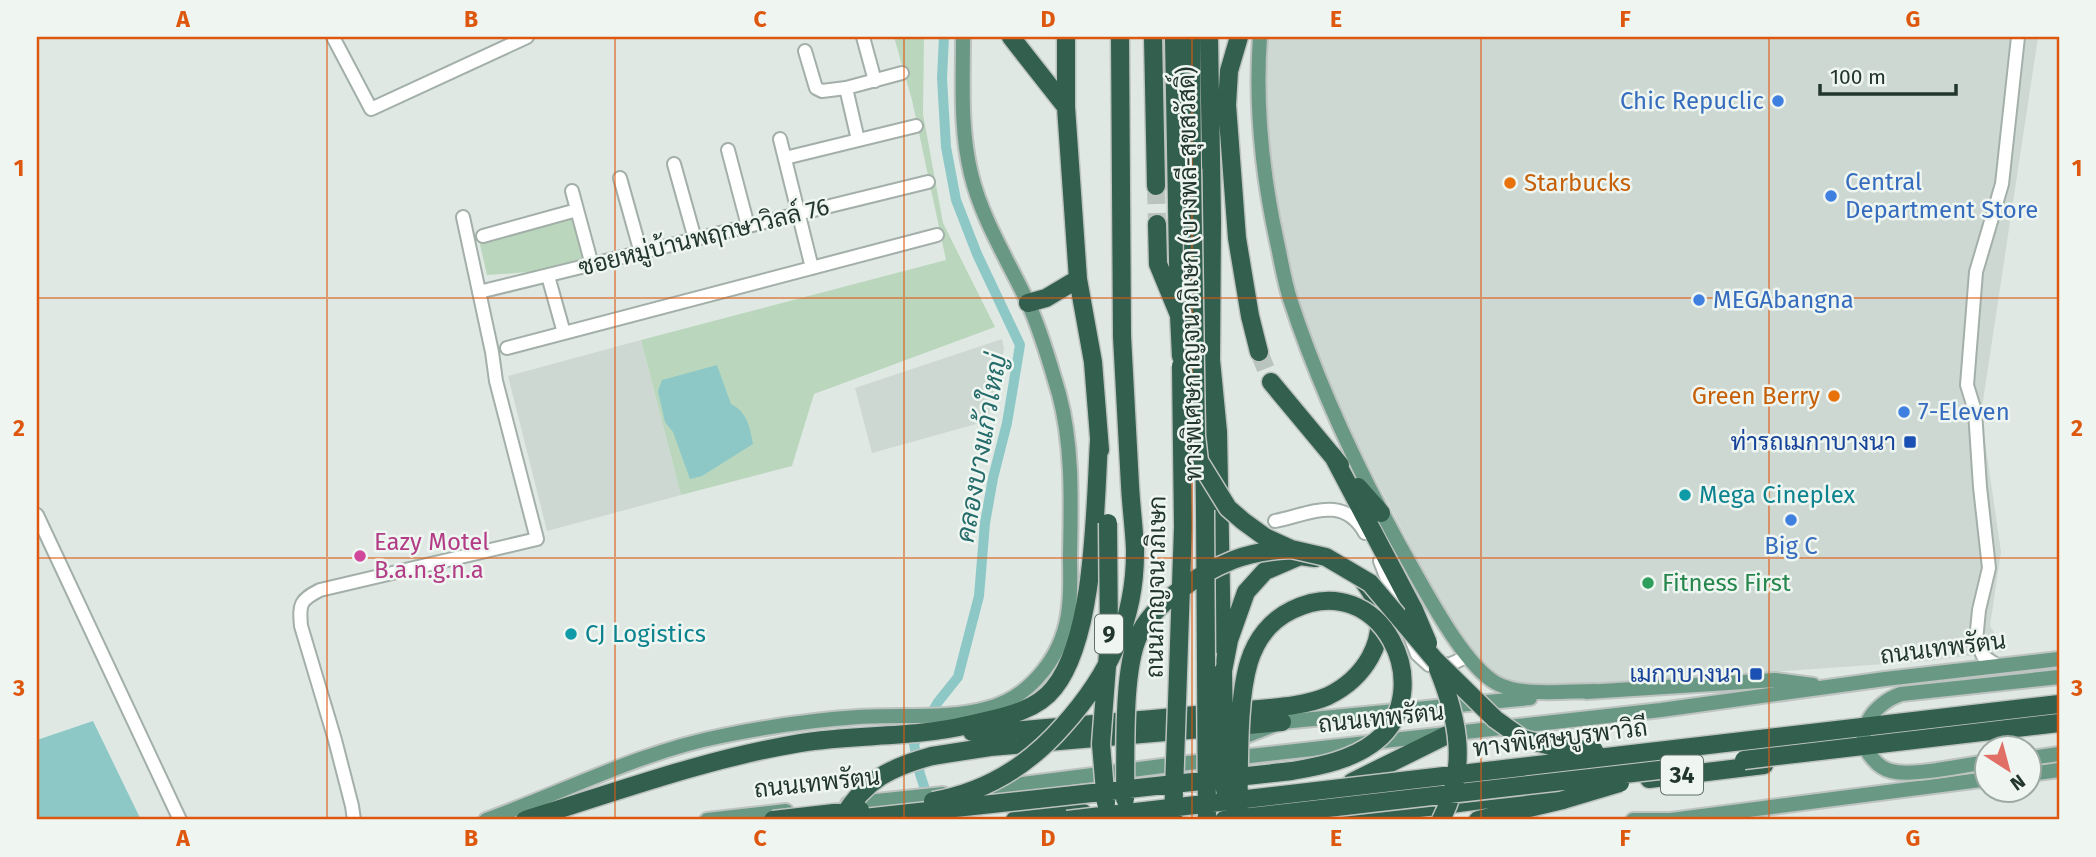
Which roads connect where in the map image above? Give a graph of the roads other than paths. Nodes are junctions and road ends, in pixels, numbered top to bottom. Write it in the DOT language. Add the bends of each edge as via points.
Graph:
graph roads {
  1 [pos="333,37"];
  2 [pos="527,37"];
  3 [pos="863,37"];
  4 [pos="963,37"];
  5 [pos="1011,37"];
  6 [pos="1066,37"];
  7 [pos="1120,37"];
  8 [pos="1153,37"];
  9 [pos="1174,37"];
  10 [pos="1191,37"];
  11 [pos="1209,37"];
  12 [pos="1239,37"];
  13 [pos="1260,37"];
  14 [pos="2018,37"];
  15 [pos="805,51"];
  16 [pos="902,73"];
  17 [pos="875,81"];
  18 [pos="846,88"];
  19 [pos="1066,107"];
  20 [pos="916,126"];
  21 [pos="780,139"];
  22 [pos="858,140"];
  23 [pos="728,150"];
  24 [pos="785,158"];
  25 [pos="674,164"];
  26 [pos="620,178"];
  27 [pos="928,182"];
  28 [pos="1156,186"];
  29 [pos="572,191"];
  30 [pos="577,210"];
  31 [pos="799,214"];
  32 [pos="463,217"];
  33 [pos="1157,224"];
  34 [pos="748,226"];
  35 [pos="937,234"];
  36 [pos="483,236"];
  37 [pos="695,239"];
  38 [pos="641,253"];
  39 [pos="592,265"];
  40 [pos="812,268"];
  41 [pos="548,275"];
  42 [pos="1078,279"];
  43 [pos="479,292"];
  44 [pos="1028,303"];
  45 [pos="1179,315"];
  46 [pos="564,333"];
  47 [pos="507,348"];
  48 [pos="1259,352"];
  49 [pos="1181,356"];
  50 [pos="1271,382"];
  51 [pos="1099,441"];
  52 [pos="1333,456"];
  53 [pos="1212,510"];
  54 [pos="1381,513"];
  55 [pos="37,515"];
  56 [pos="1275,521"];
  57 [pos="1291,549"];
  58 [pos="1468,656"];
  59 [pos="2059,659"];
  60 [pos="1998,666"];
  61 [pos="1223,671"];
  62 [pos="2059,677"];
  63 [pos="1832,687"];
  64 [pos="1595,691"];
  65 [pos="2059,697"];
  66 [pos="2059,704"];
  67 [pos="1282,722"];
  68 [pos="2059,723"];
  69 [pos="947,730"];
  70 [pos="2059,730"];
  71 [pos="1447,736"];
  72 [pos="1101,744"];
  73 [pos="1665,750"];
  74 [pos="1974,764"];
  75 [pos="1170,765"];
  76 [pos="1668,769"];
  77 [pos="1974,781"];
  78 [pos="1352,782"];
  79 [pos="1563,800"];
  80 [pos="180,820"];
  81 [pos="354,820"];
  82 [pos="486,820"];
  83 [pos="525,820"];
  84 [pos="707,820"];
  85 [pos="773,820"];
  86 [pos="844,820"];
  87 [pos="1015,820"];
  88 [pos="1067,820"];
  89 [pos="1094,820"];
  90 [pos="1107,820"];
  91 [pos="1125,820"];
  92 [pos="1173,820"];
  93 [pos="1207,820"];
  94 [pos="1225,820"];
  95 [pos="1238,820"];
  96 [pos="1305,820"];
  97 [pos="1441,820"];
  98 [pos="1478,820"];
  99 [pos="1517,820"];
  100 [pos="1633,820"];
  101 [pos="1647,820"];
  102 [pos="1670,820"];
  1 -- 2 [label="street" via="371,109"];
  3 -- 17 [label="street"];
  4 -- 44 [label="main road" via="963,131 971,174"];
  5 -- 19 [label="highway"];
  6 -- 19 [label="highway"];
  7 -- 85 [label="highway, bridge" via="1122,336 1135,550 1131,595 1117,646 1099,682 1045,748 995,782 942,799"];
  8 -- 28 [label="highway, ทางพิเศษกาญจนาภิเษก (บางพลี-สุขสวัสดิ์)"];
  9 -- 45 [label="highway"];
  10 -- 57 [label="highway, ทางพิเศษกาญจนาภิเษก (บางพลี-สุขสวัสดิ์), bridge" via="1193,378 1199,461 1228,508 1265,537"];
  11 -- 53 [label="highway, ทางพิเศษกาญจนาภิเษก (บางพลี-สุขสวัสดิ์)" via="1211,360 1204,433"];
  12 -- 48 [label="highway" via="1229,71 1227,105 1237,238"];
  13 -- 54 [label="main road" via="1258,123 1268,202 1289,296 1322,387"];
  14 -- 60 [label="street" via="2004,176 1976,272 1967,385 1975,411 1989,568 1976,641 1983,656"];
  15 -- 18 [label="street" via="816,88"];
  16 -- 17 [label="street"];
  17 -- 18 [label="street"];
  18 -- 22 [label="street"];
  19 -- 42 [label="highway"];
  20 -- 22 [label="street"];
  21 -- 24 [label="street"];
  22 -- 24 [label="street"];
  23 -- 34 [label="street"];
  24 -- 31 [label="street"];
  25 -- 37 [label="street"];
  26 -- 38 [label="street"];
  27 -- 31 [label="street, ซอยหมู่บ้านพฤกษาวิลล์ 76"];
  29 -- 30 [label="street"];
  30 -- 36 [label="street"];
  30 -- 39 [label="street"];
  31 -- 34 [label="street, ซอยหมู่บ้านพฤกษาวิลล์ 76"];
  31 -- 40 [label="street"];
  32 -- 43 [label="street"];
  33 -- 45 [label="highway, ทางพิเศษกาญจนาภิเษก (บางพลี-สุขสวัสดิ์)" via="1158,264"];
  34 -- 37 [label="street, ซอยหมู่บ้านพฤกษาวิลล์ 76"];
  35 -- 40 [label="street"];
  37 -- 38 [label="street, ซอยหมู่บ้านพฤกษาวิลล์ 76"];
  38 -- 39 [label="street, ซอยหมู่บ้านพฤกษาวิลล์ 76"];
  39 -- 41 [label="street, ซอยหมู่บ้านพฤกษาวิลล์ 76"];
  40 -- 46 [label="street"];
  41 -- 43 [label="street, ซอยหมู่บ้านพฤกษาวิลล์ 76"];
  41 -- 46 [label="street"];
  42 -- 44 [label="highway"];
  42 -- 51 [label="highway" via="1093,362"];
  43 -- 81 [label="street" via="496,382 537,539 306,597 300,607 301,626"];
  44 -- 82 [label="main road" via="1061,402 1069,454 1069,606 1059,646 1040,676 990,708 857,717 719,736 615,768"];
  45 -- 49 [label="highway, ทางพิเศษกาญจนาภิเษก (บางพลี-สุขสวัสดิ์)"];
  46 -- 47 [label="street"];
  49 -- 92 [label="highway, ถนนกาญจนาภิเษก, bridge" via="1183,527"];
  50 -- 52 [label="highway"];
  51 -- 69 [label="highway" via="1086,604 1069,665 1052,691 1026,710"];
  51 -- 72 [label="highway, ถนนกาญจนาภิเษก / 9, bridge" via="1108,523 1109,640"];
  52 -- 54 [label="highway"];
  52 -- 97 [label="highway, bridge" via="1414,610 1447,690 1458,741 1454,793"];
  53 -- 61 [label="highway"];
  53 -- 93 [label="highway, bridge"];
  54 -- 58 [label="main road"];
  55 -- 80 [label="street"];
  56 -- 58 [label="street" via="1329,509 1349,513 1374,549 1422,661 1436,666"];
  57 -- 73 [label="highway, bridge" via="1326,557 1370,583 1435,660 1495,719 1523,739 1555,747"];
  57 -- 91 [label="highway, bridge" via="1242,557 1207,572 1162,606 1138,636 1130,663"];
  58 -- 64 [label="main road" via="1496,683 1516,690"];
  59 -- 60 [label="main road, ถนนเทพรัตน"];
  60 -- 63 [label="main road, ถนนเทพรัตน"];
  61 -- 69 [label="highway" via="1246,593 1265,571 1300,556 1326,559 1364,582 1375,600 1377,644 1366,667 1325,697 1271,707 999,732"];
  61 -- 94 [label="highway, bridge"];
  62 -- 74 [label="main road, bridge" via="1901,694 1877,707 1862,740 1874,761 1886,770"];
  63 -- 64 [label="main road" via="1775,680"];
  63 -- 71 [label="main road, ถนนเทพรัตน"];
  64 -- 67 [label="main road"];
  65 -- 78 [label="highway, 34"];
  66 -- 73 [label="highway, ทางพิเศษบูรพาวิถี, bridge"];
  67 -- 75 [label="main road"];
  67 -- 86 [label="highway, bridge" via="932,756 891,769 869,784"];
  68 -- 76 [label="highway, ทางพิเศษบูรพาวิถี, bridge"];
  69 -- 83 [label="highway" via="802,743 731,757"];
  70 -- 96 [label="highway, 34"];
  71 -- 75 [label="main road, ถนนเทพรัตน"];
  71 -- 78 [label="highway"];
  72 -- 89 [label="highway, bridge" via="1093,781"];
  72 -- 90 [label="highway, ถนนกาญจนาภิเษก / 9, bridge"];
  73 -- 88 [label="highway, ทางพิเศษบูรพาวิถี, bridge"];
  75 -- 84 [label="main road, ถนนเทพรัตน"];
  76 -- 79 [label="highway, bridge"];
  76 -- 94 [label="highway, ทางพิเศษบูรพาวิถี, bridge"];
  77 -- 102 [label="main road, 34"];
  78 -- 87 [label="highway, 34"];
  79 -- 98 [label="highway"];
  79 -- 99 [label="highway"];
  86 -- 95 [label="highway, bridge" via="931,811 1236,777 1250,775 1292,771 1354,755 1377,741 1391,724 1402,685 1400,656 1374,616 1352,604 1308,602 1262,632 1243,695 1240,765 1240,779"];
  100 -- 101 [label="main road, 34"];
  101 -- 102 [label="main road, 34"];
}
